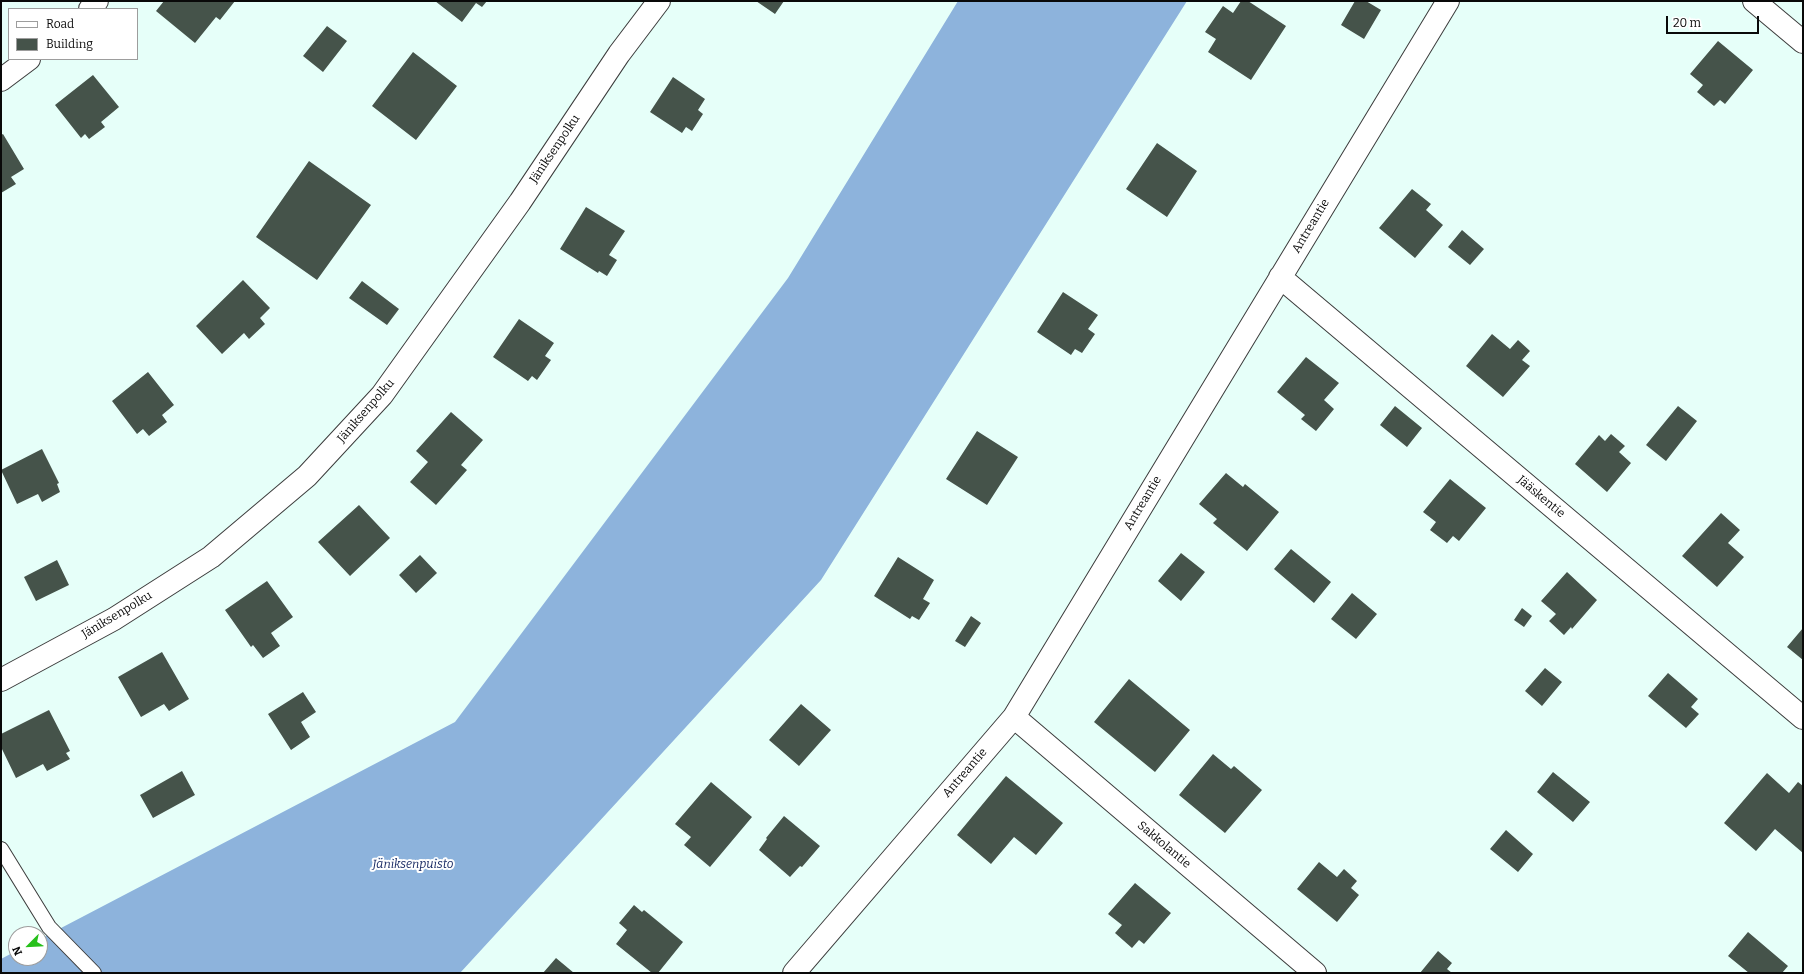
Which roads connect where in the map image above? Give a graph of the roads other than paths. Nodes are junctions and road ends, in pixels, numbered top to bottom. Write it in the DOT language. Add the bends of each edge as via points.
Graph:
graph roads {
  1 [pos="660,1"];
  2 [pos="1448,1"];
  3 [pos="1754,1"];
  4 [pos="1803,42"];
  5 [pos="28,60"];
  6 [pos="1,80"];
  7 [pos="1280,277"];
  8 [pos="1,680"];
  9 [pos="1014,717"];
  10 [pos="1803,718"];
  11 [pos="1,849"];
  12 [pos="94,973"];
  13 [pos="794,973"];
  14 [pos="1315,973"];
  1 -- 8 [label="street, Jäniksenpolku" via="618,54 520,202 382,395 307,476 211,557 114,619"];
  2 -- 7 [label="street, Antreantie"];
  3 -- 4 [label="street"];
  5 -- 6 [label="street"];
  7 -- 9 [label="street, Antreantie"];
  7 -- 10 [label="street, Jääskentie"];
  9 -- 13 [label="street, Antreantie"];
  9 -- 14 [label="street, Sakkolantie"];
  11 -- 12 [label="lane" via="49,927"];
}
